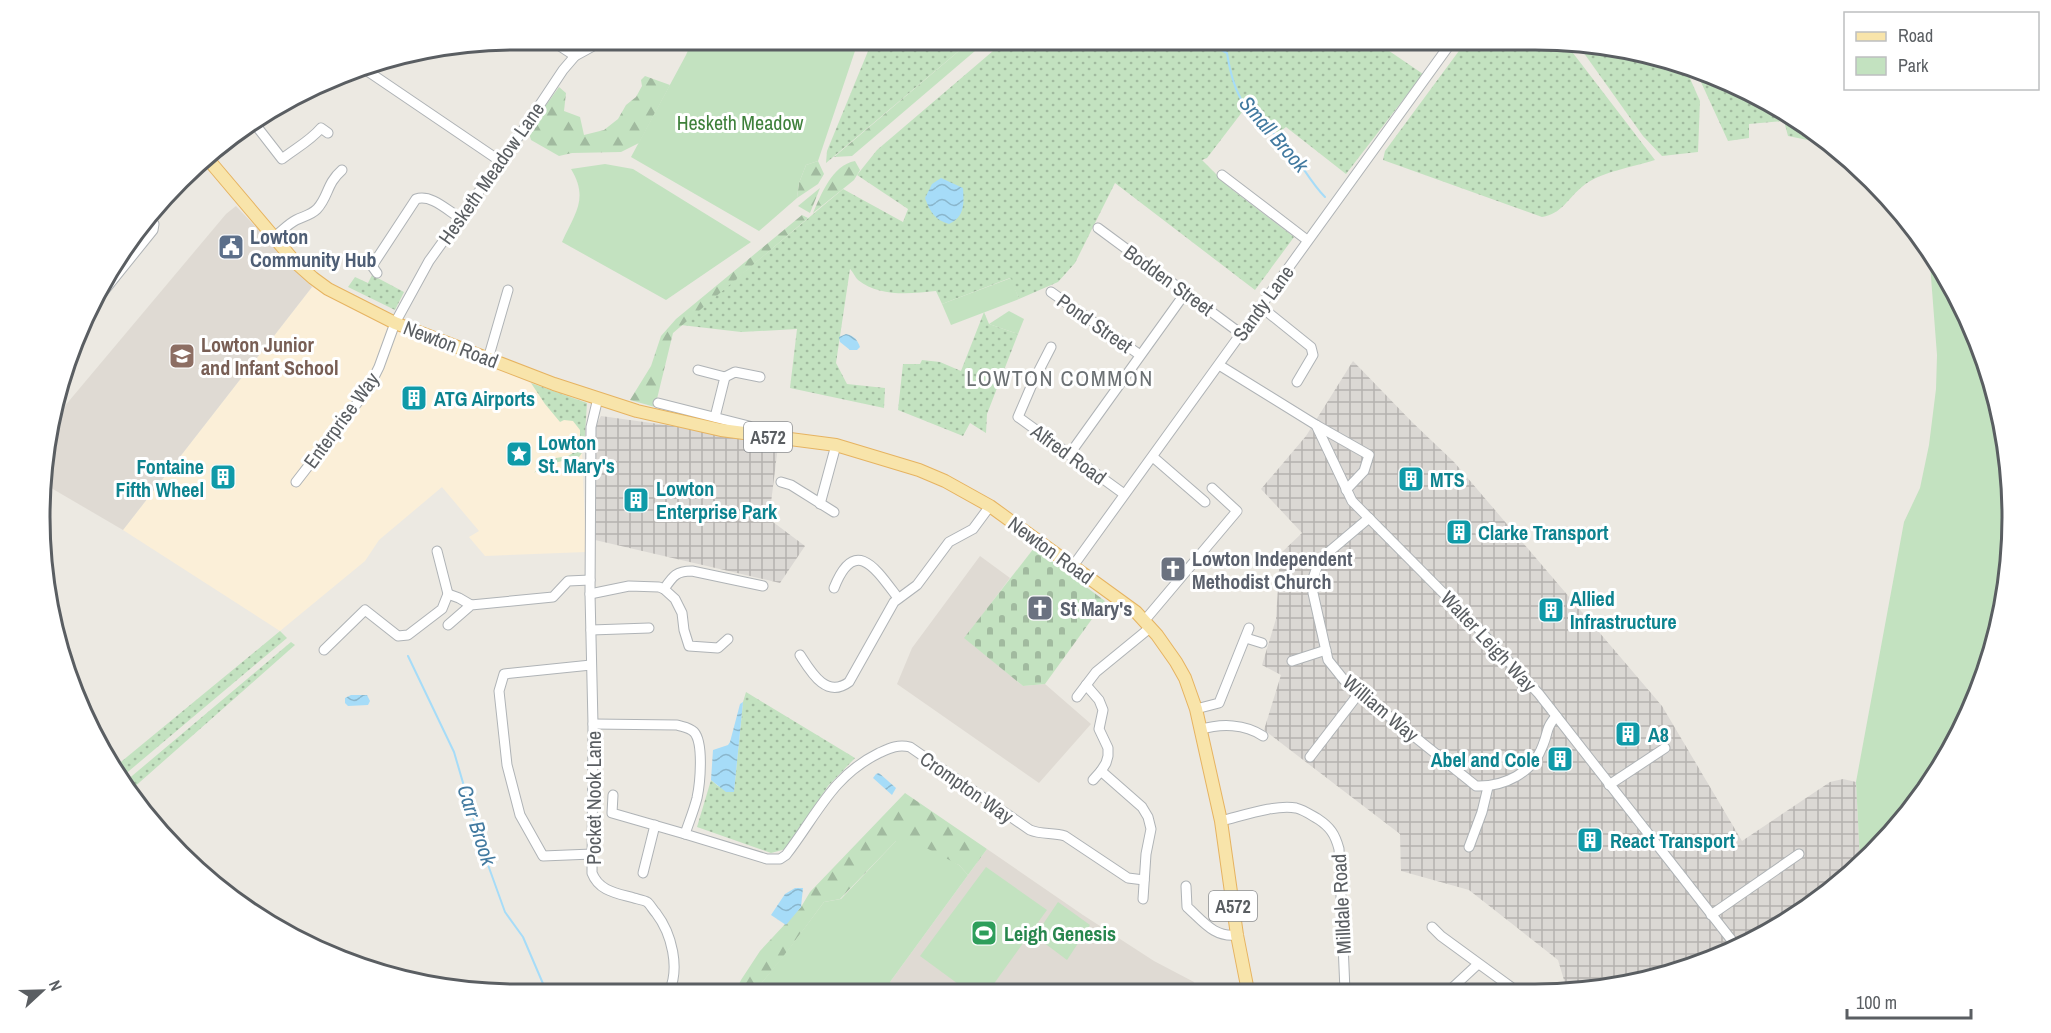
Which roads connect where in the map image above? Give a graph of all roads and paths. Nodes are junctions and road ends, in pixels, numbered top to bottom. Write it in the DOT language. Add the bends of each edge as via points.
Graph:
graph roads {
  1 [pos="566,50"];
  2 [pos="586,50"];
  3 [pos="1446,50"];
  4 [pos="575,56"];
  5 [pos="370,73"];
  6 [pos="258,128"];
  7 [pos="328,134"];
  8 [pos="501,161"];
  9 [pos="211,163"];
  10 [pos="342,170"];
  11 [pos="1222,175"];
  12 [pos="460,218"];
  13 [pos="153,223"];
  14 [pos="1098,228"];
  15 [pos="274,237"];
  16 [pos="1307,240"];
  17 [pos="372,268"];
  18 [pos="117,274"];
  19 [pos="508,290"];
  20 [pos="1051,292"];
  21 [pos="1186,292"];
  22 [pos="1260,306"];
  23 [pos="395,323"];
  24 [pos="1240,333"];
  25 [pos="1051,347"];
  26 [pos="1140,355"];
  27 [pos="488,359"];
  28 [pos="1219,365"];
  29 [pos="698,370"];
  30 [pos="725,377"];
  31 [pos="760,377"];
  32 [pos="1297,382"];
  33 [pos="598,398"];
  34 [pos="658,403"];
  35 [pos="715,417"];
  36 [pos="1316,425"];
  37 [pos="751,435"];
  38 [pos="836,445"];
  39 [pos="1069,455"];
  40 [pos="1153,457"];
  41 [pos="296,482"];
  42 [pos="781,482"];
  43 [pos="1212,488"];
  44 [pos="1346,490"];
  45 [pos="1124,494"];
  46 [pos="1205,502"];
  47 [pos="820,504"];
  48 [pos="990,506"];
  49 [pos="834,512"];
  50 [pos="1370,518"];
  51 [pos="437,551"];
  52 [pos="1073,566"];
  53 [pos="590,580"];
  54 [pos="741,582"];
  55 [pos="763,586"];
  56 [pos="834,588"];
  57 [pos="664,589"];
  58 [pos="739,593"];
  59 [pos="448,594"];
  60 [pos="590,594"];
  61 [pos="898,598"];
  62 [pos="372,602"];
  63 [pos="471,605"];
  64 [pos="364,610"];
  65 [pos="1148,623"];
  66 [pos="448,625"];
  67 [pos="650,628"];
  68 [pos="1249,628"];
  69 [pos="591,630"];
  70 [pos="1246,638"];
  71 [pos="728,639"];
  72 [pos="1262,643"];
  73 [pos="717,648"];
  74 [pos="324,650"];
  75 [pos="1326,650"];
  76 [pos="800,655"];
  77 [pos="716,658"];
  78 [pos="1292,661"];
  79 [pos="591,665"];
  80 [pos="1086,685"];
  81 [pos="840,687"];
  82 [pos="1360,692"];
  83 [pos="845,697"];
  84 [pos="1077,697"];
  85 [pos="1196,710"];
  86 [pos="1556,716"];
  87 [pos="593,724"];
  88 [pos="1200,730"];
  89 [pos="1263,736"];
  90 [pos="1665,748"];
  91 [pos="1310,757"];
  92 [pos="1101,771"];
  93 [pos="1093,780"];
  94 [pos="1609,785"];
  95 [pos="1488,786"];
  96 [pos="613,795"];
  97 [pos="1221,821"];
  98 [pos="655,825"];
  99 [pos="685,834"];
  100 [pos="1469,847"];
  101 [pos="592,854"];
  102 [pos="1798,854"];
  103 [pos="643,873"];
  104 [pos="1144,880"];
  105 [pos="1186,886"];
  106 [pos="1143,899"];
  107 [pos="1711,915"];
  108 [pos="1432,927"];
  109 [pos="1237,935"];
  110 [pos="1731,940"];
  111 [pos="1478,964"];
  112 [pos="672,984"];
  113 [pos="1247,984"];
  114 [pos="1345,984"];
  115 [pos="1456,984"];
  116 [pos="1506,984"];
  1 -- 4 [label="street"];
  2 -- 4 [label="street, Hesketh Meadow Lane"];
  3 -- 16 [label="street, Sandy Lane"];
  4 -- 8 [label="street, Hesketh Meadow Lane"];
  5 -- 8 [label="street"];
  6 -- 7 [label="street" via="282,159 311,140 321,128"];
  8 -- 12 [label="street, Hesketh Meadow Lane"];
  9 -- 15 [label="main road, Newton Road / A572"];
  10 -- 15 [label="street" via="333,178 318,208"];
  11 -- 16 [label="street"];
  12 -- 17 [label="street" via="430,199 416,199"];
  12 -- 23 [label="street, Hesketh Meadow Lane" via="429,261"];
  13 -- 18 [label="street" via="153,230"];
  14 -- 21 [label="street, Bodden Street"];
  15 -- 23 [label="main road, Newton Road / A572" via="295,262 328,289"];
  16 -- 22 [label="street, Sandy Lane"];
  19 -- 27 [label="street"];
  20 -- 26 [label="street, Pond Street"];
  21 -- 24 [label="street, Bodden Street"];
  21 -- 26 [label="street"];
  22 -- 24 [label="street, Sandy Lane"];
  22 -- 32 [label="street" via="1311,346 1313,355"];
  23 -- 27 [label="main road, Newton Road / A572"];
  23 -- 41 [label="street, Enterprise Way" via="368,389"];
  24 -- 28 [label="street, Sandy Lane"];
  25 -- 39 [label="street, Alfred Road" via="1018,417"];
  26 -- 39 [label="street"];
  27 -- 33 [label="main road, Newton Road / A572"];
  28 -- 36 [label="street"];
  28 -- 40 [label="street, Sandy Lane"];
  29 -- 30 [label="street"];
  30 -- 31 [label="street" via="735,372"];
  30 -- 35 [label="street"];
  33 -- 37 [label="main road, Newton Road / A572" via="672,420"];
  33 -- 53 [label="street, Pocket Nook Lane" via="591,427"];
  34 -- 35 [label="street, Newton Road"];
  35 -- 37 [label="street, Newton Road" via="749,426"];
  36 -- 44 [label="street, Walter Leigh Way"];
  36 -- 44 [label="street" via="1369,455 1364,471"];
  37 -- 38 [label="main road, Newton Road / A572"];
  38 -- 47 [label="street"];
  38 -- 48 [label="main road, Newton Road / A572" via="919,470"];
  39 -- 45 [label="street, Alfred Road"];
  40 -- 45 [label="street, Sandy Lane"];
  40 -- 46 [label="street"];
  42 -- 47 [label="street"];
  43 -- 65 [label="street" via="1237,512"];
  44 -- 50 [label="street, Walter Leigh Way"];
  45 -- 52 [label="street, Sandy Lane"];
  47 -- 49 [label="street"];
  48 -- 52 [label="main road, Newton Road / A572"];
  48 -- 61 [label="street" via="973,529 949,542 917,585"];
  50 -- 75 [label="street, William Way" via="1324,556 1312,581"];
  50 -- 86 [label="street, Walter Leigh Way" via="1472,622"];
  51 -- 59 [label="street"];
  52 -- 65 [label="main road, Newton Road / A572"];
  53 -- 60 [label="street, Pocket Nook Lane"];
  53 -- 63 [label="street" via="568,581 553,597"];
  54 -- 55 [label="street"];
  54 -- 57 [label="street" via="682,571"];
  54 -- 58 [label="street"];
  56 -- 61 [label="street" via="844,566 859,561 873,567"];
  57 -- 60 [label="street" via="629,586"];
  57 -- 73 [label="street" via="682,613 689,646"];
  59 -- 63 [label="street"];
  59 -- 64 [label="street" via="442,609 408,635 398,636"];
  60 -- 69 [label="street, Pocket Nook Lane"];
  61 -- 81 [label="street" via="852,678"];
  62 -- 64 [label="street"];
  63 -- 66 [label="street"];
  64 -- 74 [label="street"];
  65 -- 80 [label="street"];
  65 -- 85 [label="main road, Newton Road / A572" via="1185,678"];
  67 -- 69 [label="street"];
  68 -- 70 [label="street"];
  69 -- 79 [label="street, Pocket Nook Lane"];
  70 -- 72 [label="street"];
  70 -- 85 [label="street" via="1219,703"];
  71 -- 73 [label="street"];
  73 -- 77 [label="street"];
  75 -- 78 [label="street"];
  75 -- 82 [label="street, William Way" via="1328,660 1344,680"];
  76 -- 81 [label="street" via="824,685"];
  79 -- 87 [label="street, Pocket Nook Lane"];
  79 -- 101 [label="street" via="504,674 499,692 510,775 520,814 543,856"];
  80 -- 84 [label="street"];
  80 -- 92 [label="street" via="1103,710 1099,729 1108,756"];
  81 -- 83 [label="street"];
  82 -- 91 [label="street"];
  82 -- 95 [label="street, William Way" via="1476,786"];
  85 -- 88 [label="main road, Newton Road / A572"];
  86 -- 94 [label="street, Walter Leigh Way"];
  86 -- 95 [label="street" via="1546,728 1543,746 1531,765 1513,779"];
  87 -- 99 [label="street" via="677,725 694,732 700,744 697,798"];
  87 -- 101 [label="street, Pocket Nook Lane"];
  88 -- 89 [label="street" via="1242,726"];
  88 -- 97 [label="main road, Newton Road / A572"];
  90 -- 94 [label="street"];
  92 -- 93 [label="street"];
  92 -- 104 [label="street" via="1149,817"];
  94 -- 107 [label="street, Walter Leigh Way"];
  95 -- 100 [label="street"];
  96 -- 98 [label="street, Crompton Way" via="612,813"];
  97 -- 109 [label="main road, Newton Road / A572"];
  97 -- 114 [label="street, Milldale Road" via="1295,808 1327,825 1335,835 1339,849"];
  98 -- 99 [label="street, Crompton Way"];
  98 -- 103 [label="street"];
  99 -- 104 [label="street, Crompton Way" via="767,859 780,859 836,784 867,759 891,747 904,746 1030,830 1065,836 1128,878"];
  101 -- 112 [label="street, Pocket Nook Lane" via="596,884 647,902 662,921 672,945"];
  102 -- 107 [label="street"];
  104 -- 106 [label="street"];
  105 -- 109 [label="street" via="1187,907 1218,934"];
  107 -- 110 [label="street, Walter Leigh Way"];
  108 -- 111 [label="street"];
  109 -- 113 [label="main road, Newton Road / A572"];
  111 -- 115 [label="street"];
  111 -- 116 [label="street"];
}
